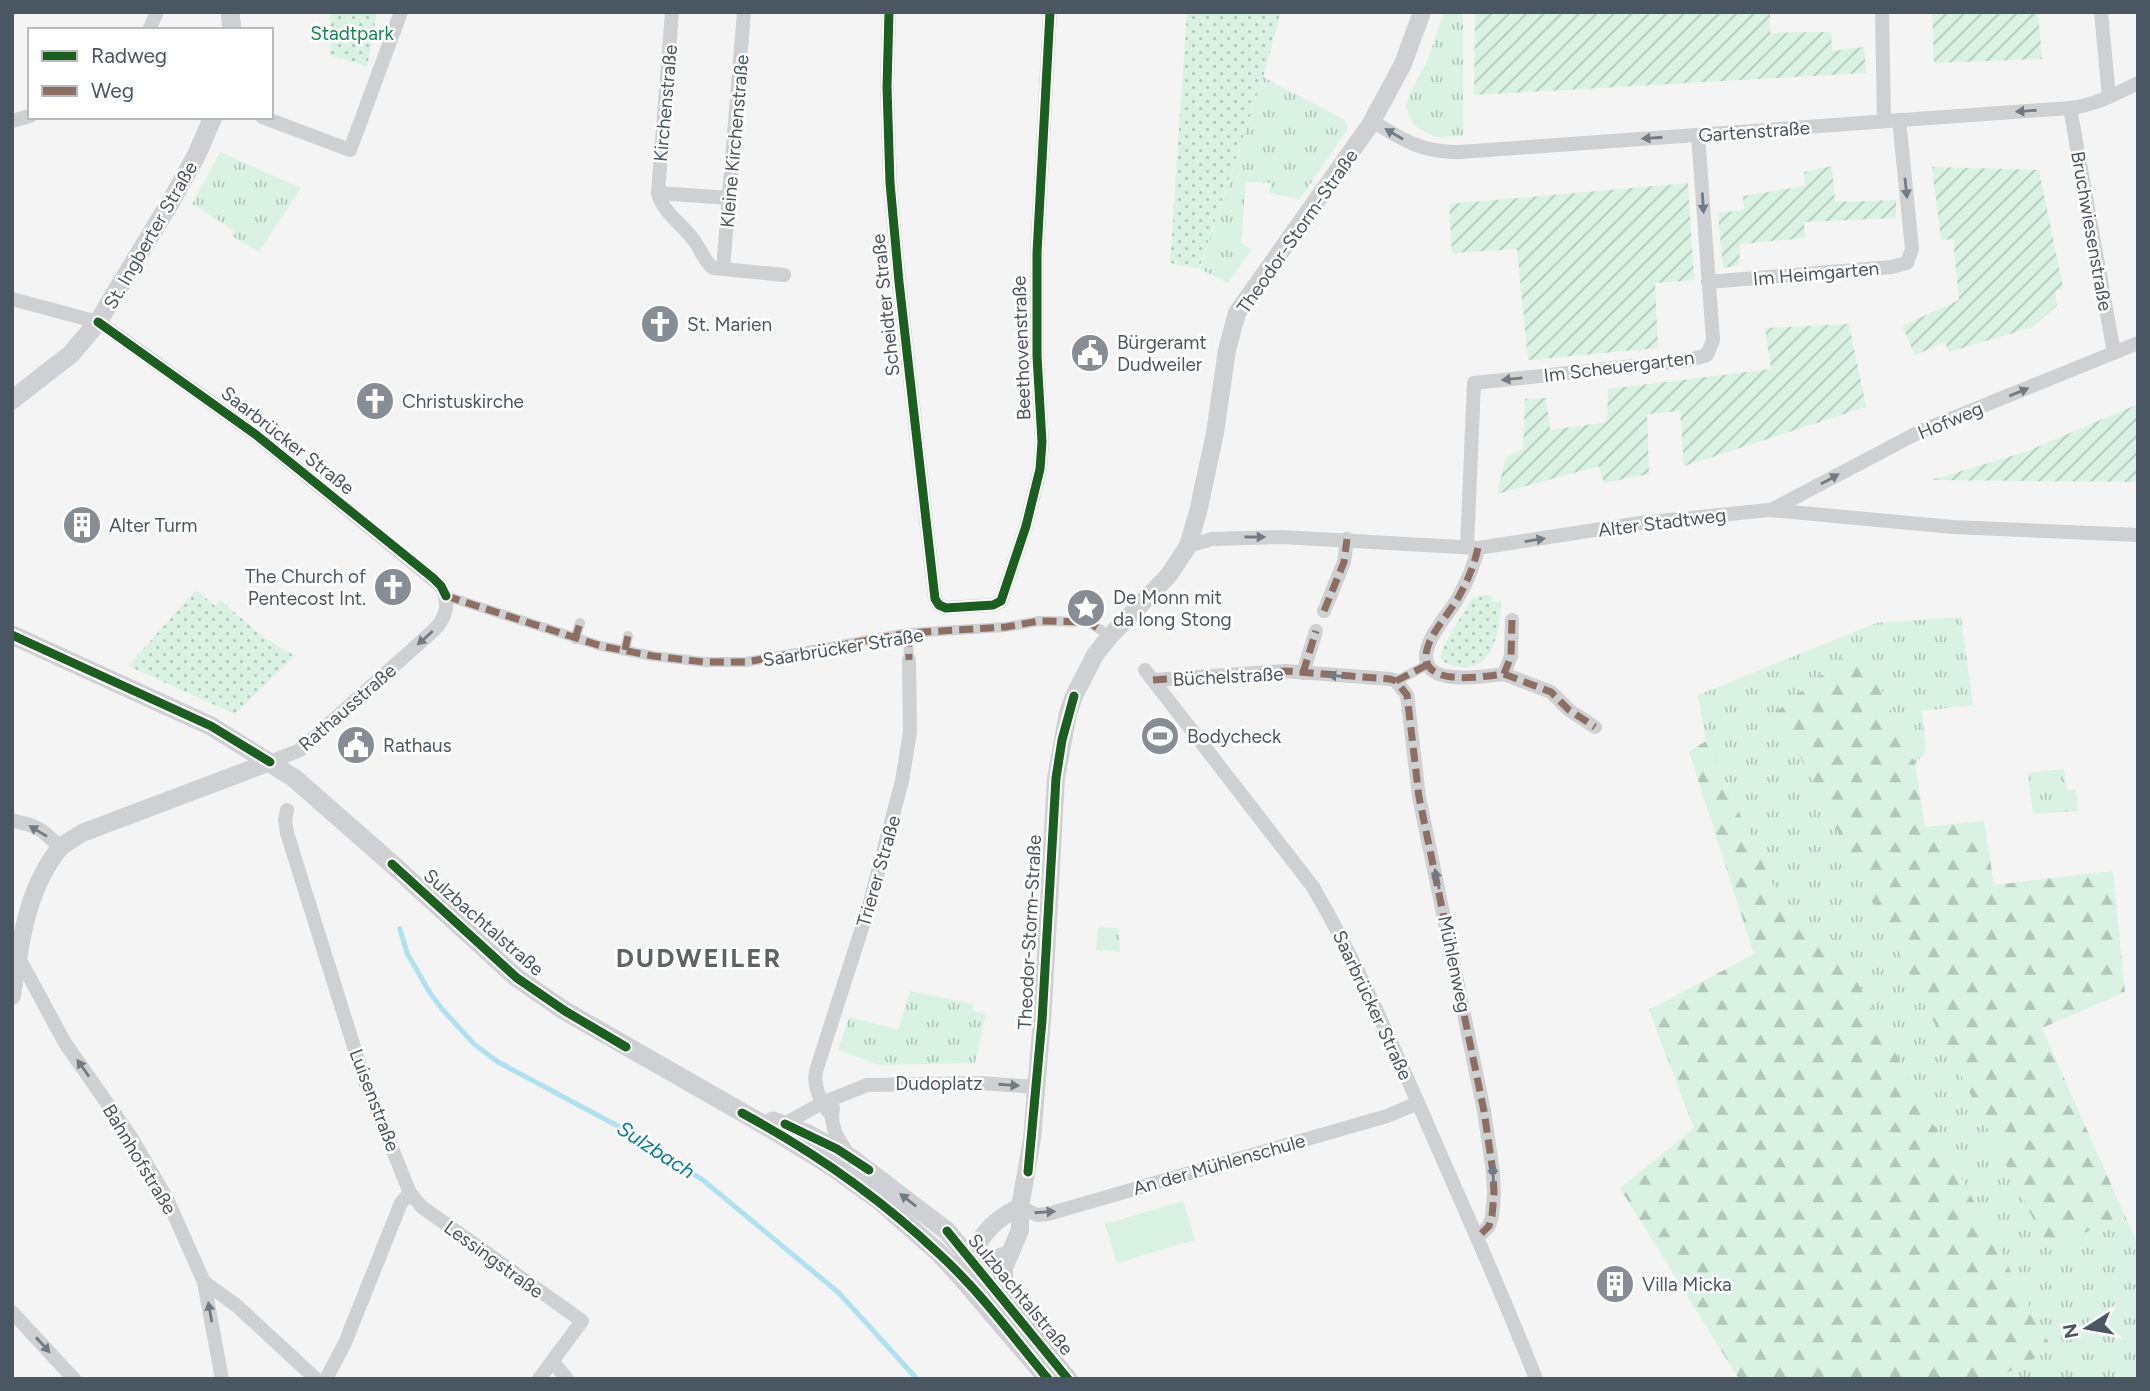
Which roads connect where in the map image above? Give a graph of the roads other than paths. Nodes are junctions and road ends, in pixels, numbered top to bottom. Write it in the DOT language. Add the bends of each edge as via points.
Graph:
graph roads {
  1 [pos="157,12"];
  2 [pos="401,12"];
  3 [pos="672,12"];
  4 [pos="744,12"];
  5 [pos="889,12"];
  6 [pos="1050,12"];
  7 [pos="1882,12"];
  8 [pos="2101,12"];
  9 [pos="1421,14"];
  10 [pos="150,28"];
  11 [pos="2138,83"];
  12 [pos="2109,97"];
  13 [pos="2070,108"];
  14 [pos="212,119"];
  15 [pos="267,119"];
  16 [pos="1372,121"];
  17 [pos="1891,121"];
  18 [pos="1698,135"];
  19 [pos="658,193"];
  20 [pos="729,198"];
  21 [pos="723,270"];
  22 [pos="784,275"];
  23 [pos="1708,282"];
  24 [pos="12,299"];
  25 [pos="98,322"];
  26 [pos="2138,343"];
  27 [pos="2114,353"];
  28 [pos="12,400"];
  29 [pos="1769,510"];
  30 [pos="2138,535"];
  31 [pos="1346,539"];
  32 [pos="1188,546"];
  33 [pos="1473,548"];
  34 [pos="934,593"];
  35 [pos="446,596"];
  36 [pos="1324,611"];
  37 [pos="1512,620"];
  38 [pos="580,623"];
  39 [pos="1101,630"];
  40 [pos="1316,631"];
  41 [pos="908,633"];
  42 [pos="12,635"];
  43 [pos="628,636"];
  44 [pos="575,639"];
  45 [pos="625,650"];
  46 [pos="909,660"];
  47 [pos="1429,664"];
  48 [pos="1303,673"];
  49 [pos="1504,674"];
  50 [pos="1149,675"];
  51 [pos="1400,684"];
  52 [pos="1595,727"];
  53 [pos="270,762"];
  54 [pos="287,810"];
  55 [pos="12,820"];
  56 [pos="61,848"];
  57 [pos="18,956"];
  58 [pos="12,996"];
  59 [pos="1036,1087"];
  60 [pos="1418,1103"];
  61 [pos="827,1109"];
  62 [pos="779,1127"];
  63 [pos="842,1162"];
  64 [pos="410,1193"];
  65 [pos="1020,1207"];
  66 [pos="947,1231"];
  67 [pos="985,1233"];
  68 [pos="1478,1237"];
  69 [pos="934,1249"];
  70 [pos="1010,1254"];
  71 [pos="971,1262"];
  72 [pos="204,1282"];
  73 [pos="972,1290"];
  74 [pos="1012,1309"];
  75 [pos="12,1312"];
  76 [pos="553,1362"];
  77 [pos="74,1379"];
  78 [pos="222,1379"];
  79 [pos="316,1379"];
  80 [pos="326,1379"];
  81 [pos="539,1379"];
  82 [pos="567,1379"];
  83 [pos="1048,1379"];
  84 [pos="1068,1379"];
  85 [pos="1536,1379"];
  1 -- 10 [label="street"];
  2 -- 15 [label="street" via="350,150"];
  3 -- 19 [label="street, Kirchenstraße"];
  4 -- 20 [label="street, Kleine Kirchenstraße"];
  5 -- 34 [label="street, Scheidter Straße" via="890,183"];
  6 -- 34 [label="street, Beethovenstraße" via="1037,265 1040,468 1001,601 946,608"];
  7 -- 17 [label="street"];
  8 -- 12 [label="street"];
  9 -- 16 [label="street, Theodor-Storm-Straße" via="1403,64"];
  11 -- 12 [label="street, Gartenstraße"];
  12 -- 13 [label="street, Gartenstraße"];
  13 -- 17 [label="street, Gartenstraße, one-way"];
  13 -- 27 [label="street, Bruchwiesenstraße"];
  14 -- 25 [label="main road, St. Ingberter Straße" via="171,201"];
  18 -- 16 [label="street, Gartenstraße, one-way" via="1448,152 1416,147"];
  16 -- 32 [label="street, Theodor-Storm-Straße" via="1237,313"];
  17 -- 18 [label="street, Gartenstraße"];
  17 -- 23 [label="street, Im Heimgarten, one-way" via="1912,249 1907,263"];
  18 -- 23 [label="street, Im Scheuergarten, one-way"];
  19 -- 20 [label="street"];
  19 -- 21 [label="street" via="704,261"];
  20 -- 21 [label="street, Kleine Kirchenstraße"];
  21 -- 22 [label="street"];
  23 -- 33 [label="street, Im Scheuergarten, one-way" via="1713,340 1707,355 1474,383"];
  24 -- 25 [label="street, Saarbrücker Straße"];
  25 -- 28 [label="main road, St. Ingberter Straße" via="71,354"];
  25 -- 35 [label="street, Saarbrücker Straße" via="255,434 433,578"];
  26 -- 27 [label="street, Hofweg"];
  29 -- 27 [label="street, Hofweg, one-way" via="1921,431"];
  29 -- 30 [label="street, Alter Stadtweg" via="1953,527"];
  33 -- 29 [label="street, Alter Stadtweg, one-way" via="1640,523"];
  32 -- 31 [label="street, Alter Stadtweg, one-way" via="1231,537"];
  31 -- 33 [label="street, Alter Stadtweg"];
  31 -- 36 [label="street" via="1344,562"];
  32 -- 59 [label="street, Theodor-Storm-Straße" via="1169,575 1095,655 1068,713 1056,778"];
  33 -- 47 [label="street" via="1473,568 1430,641"];
  35 -- 44 [label="street, Saarbrücker Straße"];
  35 -- 53 [label="street, Rathausstraße, one-way" via="444,620 434,630 300,750"];
  37 -- 49 [label="street" via="1511,656"];
  38 -- 44 [label="street"];
  39 -- 41 [label="street, Saarbrücker Straße" via="1088,622 1065,620"];
  40 -- 48 [label="street, Büchelstraße"];
  41 -- 45 [label="street, Saarbrücker Straße" via="746,662 679,660"];
  41 -- 46 [label="street, Trierer Straße"];
  42 -- 53 [label="main road, Sulzbachtalstraße" via="211,726"];
  43 -- 45 [label="street"];
  44 -- 45 [label="street, Saarbrücker Straße"];
  46 -- 61 [label="street, Trierer Straße" via="910,732 902,781 869,906 816,1071 816,1088"];
  47 -- 49 [label="street" via="1436,673 1449,677"];
  47 -- 51 [label="street"];
  48 -- 50 [label="street, Büchelstraße" via="1189,678"];
  51 -- 48 [label="street, Büchelstraße, one-way"];
  49 -- 52 [label="street" via="1550,692"];
  50 -- 60 [label="street, Saarbrücker Straße" via="1313,887 1355,965"];
  68 -- 51 [label="street, Mühlenweg, one-way" via="1492,1216 1493,1171 1419,797 1409,705"];
  53 -- 56 [label="street, Rathausstraße" via="82,833"];
  53 -- 62 [label="main road, Sulzbachtalstraße" via="317,797 517,978 741,1113"];
  54 -- 64 [label="street, Luisenstraße" via="287,833 360,1066"];
  56 -- 55 [label="street, one-way" via="41,831"];
  56 -- 57 [label="street" via="40,880"];
  57 -- 58 [label="street"];
  72 -- 57 [label="street, Bahnhofstraße, one-way" via="167,1199 131,1137 65,1043"];
  61 -- 59 [label="street, Dudoplatz, one-way" via="844,1093 887,1083"];
  59 -- 65 [label="street, Theodor-Storm-Straße"];
  65 -- 60 [label="street, An der Mühlenschule, one-way" via="1037,1215 1048,1214"];
  60 -- 68 [label="street, Saarbrücker Straße"];
  61 -- 62 [label="street"];
  61 -- 63 [label="street, Trierer Straße"];
  62 -- 63 [label="main road, Sulzbachtalstraße"];
  66 -- 63 [label="main road, Sulzbachtalstraße, one-way"];
  63 -- 69 [label="main road, Sulzbachtalstraße"];
  64 -- 76 [label="street, Lessingstraße" via="422,1207 582,1321"];
  64 -- 80 [label="street" via="401,1203"];
  65 -- 67 [label="street"];
  65 -- 70 [label="street, Theodor-Storm-Straße" via="1020,1230"];
  66 -- 67 [label="street" via="963,1236"];
  66 -- 71 [label="main road, Sulzbachtalstraße"];
  67 -- 71 [label="street"];
  68 -- 85 [label="street, Saarbrücker Straße"];
  69 -- 71 [label="street"];
  69 -- 73 [label="main road, Sulzbachtalstraße"];
  70 -- 71 [label="street"];
  70 -- 74 [label="street, Theodor-Storm-Straße" via="1004,1286"];
  71 -- 73 [label="street"];
  71 -- 74 [label="main road, Sulzbachtalstraße"];
  78 -- 72 [label="street, Bahnhofstraße, one-way"];
  72 -- 79 [label="street"];
  73 -- 83 [label="main road, Sulzbachtalstraße"];
  74 -- 84 [label="main road, Sulzbachtalstraße"];
  75 -- 77 [label="street, one-way"];
  76 -- 81 [label="street"];
  76 -- 82 [label="street"];
}
